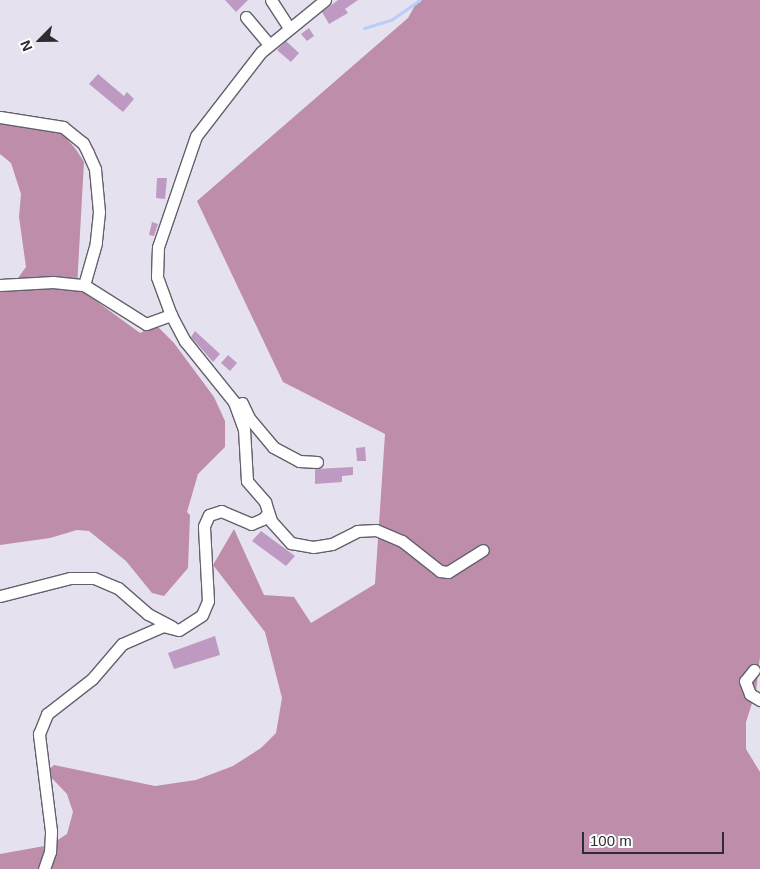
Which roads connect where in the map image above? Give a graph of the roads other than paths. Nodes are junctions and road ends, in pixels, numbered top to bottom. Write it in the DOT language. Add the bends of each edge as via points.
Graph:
graph roads {
  1 [pos="270,0"];
  2 [pos="325,0"];
  3 [pos="246,17"];
  4 [pos="289,28"];
  5 [pos="270,44"];
  6 [pos="0,117"];
  7 [pos="0,285"];
  8 [pos="84,285"];
  9 [pos="171,315"];
  10 [pos="232,399"];
  11 [pos="318,462"];
  12 [pos="268,513"];
  13 [pos="483,550"];
  14 [pos="0,596"];
  15 [pos="175,629"];
  16 [pos="754,670"];
  17 [pos="760,700"];
  18 [pos="44,869"];
  1 -- 4 [label="street"];
  2 -- 4 [label="street"];
  3 -- 5 [label="street"];
  4 -- 5 [label="street"];
  5 -- 9 [label="street" via="201,128 190,149 156,260 157,277"];
  6 -- 8 [label="street" via="63,127 83,143 88,153 95,169 98,212 96,243"];
  7 -- 8 [label="street" via="53,282"];
  8 -- 9 [label="street" via="146,324"];
  9 -- 10 [label="street" via="193,352"];
  10 -- 11 [label="street" via="240,400 249,418 273,447 299,461"];
  10 -- 12 [label="street" via="244,429 247,481 263,498"];
  12 -- 13 [label="street" via="279,532 296,546 332,544 357,531 376,530 402,541 440,570 448,572"];
  12 -- 15 [label="street" via="255,524 241,522 221,511 206,517 208,601 199,619"];
  14 -- 15 [label="street" via="70,578 94,578 118,588 148,614"];
  15 -- 18 [label="street" via="163,626 122,644 92,679 47,714 39,734 51,832 50,852"];
  16 -- 17 [label="street" via="745,681 750,694"];
}
